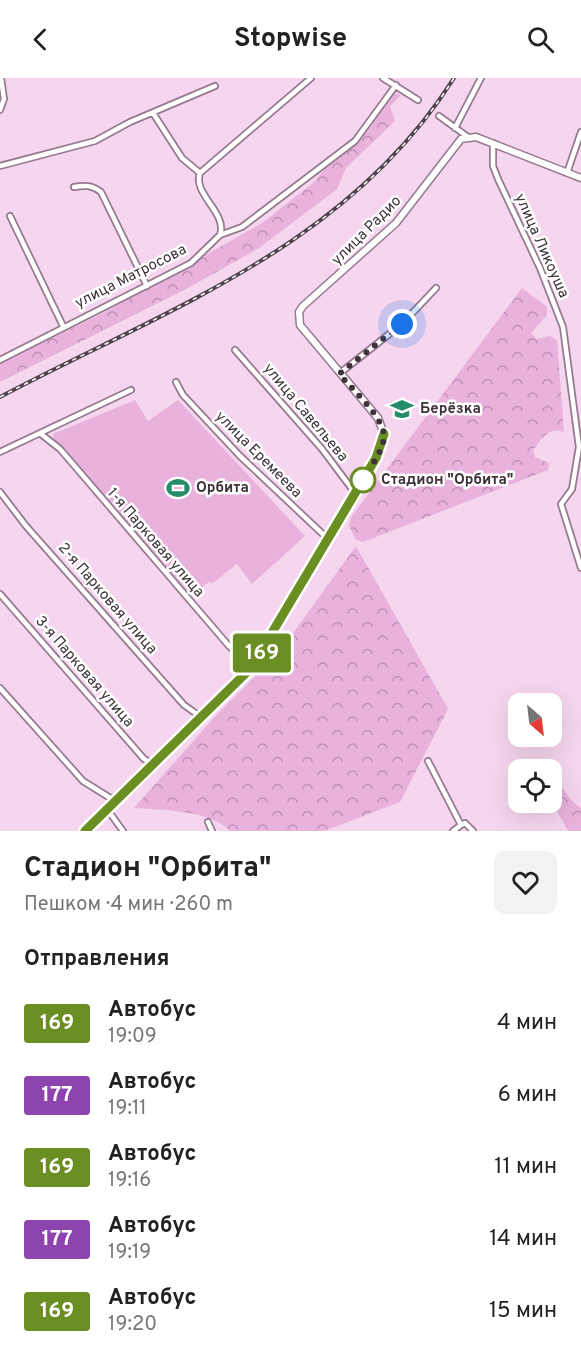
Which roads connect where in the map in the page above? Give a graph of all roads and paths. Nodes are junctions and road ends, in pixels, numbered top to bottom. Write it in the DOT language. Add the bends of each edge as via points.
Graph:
graph roads {
  1 [pos="1,78"];
  2 [pos="311,78"];
  3 [pos="384,78"];
  4 [pos="481,78"];
  5 [pos="215,86"];
  6 [pos="396,86"];
  7 [pos="418,100"];
  8 [pos="0,110"];
  9 [pos="153,113"];
  10 [pos="439,116"];
  11 [pos="455,128"];
  12 [pos="581,132"];
  13 [pos="468,136"];
  14 [pos="492,143"];
  15 [pos="0,166"];
  16 [pos="200,173"];
  17 [pos="567,173"];
  18 [pos="581,178"];
  19 [pos="74,187"];
  20 [pos="10,216"];
  21 [pos="220,235"];
  22 [pos="147,286"];
  23 [pos="436,288"];
  24 [pos="63,326"];
  25 [pos="235,350"];
  26 [pos="0,360"];
  27 [pos="339,374"];
  28 [pos="176,382"];
  29 [pos="131,390"];
  30 [pos="41,434"];
  31 [pos="0,452"];
  32 [pos="0,492"];
  33 [pos="356,492"];
  34 [pos="328,539"];
  35 [pos="581,568"];
  36 [pos="0,594"];
  37 [pos="251,668"];
  38 [pos="0,688"];
  39 [pos="201,717"];
  40 [pos="428,761"];
  41 [pos="153,764"];
  42 [pos="115,801"];
  43 [pos="107,809"];
  44 [pos="208,822"];
  45 [pos="461,825"];
  46 [pos="85,831"];
  47 [pos="123,831"];
  48 [pos="212,831"];
  49 [pos="453,831"];
  50 [pos="473,831"];
  1 -- 8 [label="street" via="4,99"];
  2 -- 16 [label="street"];
  3 -- 6 [label="street"];
  4 -- 11 [label="street"];
  5 -- 9 [label="street"];
  6 -- 7 [label="street"];
  6 -- 21 [label="street, улица Матросова" via="355,141 242,227"];
  9 -- 15 [label="street" via="82,146"];
  9 -- 16 [label="street" via="182,158"];
  10 -- 11 [label="street"];
  11 -- 13 [label="street"];
  12 -- 17 [label="street"];
  13 -- 14 [label="street"];
  13 -- 27 [label="street, улица Радио" via="452,148 396,223 303,306 298,319 307,337"];
  14 -- 17 [label="street"];
  14 -- 35 [label="street, улица Ликоуша" via="498,180 563,327 579,447 572,489 561,504"];
  16 -- 21 [label="street" via="199,184 221,224"];
  17 -- 18 [label="street"];
  19 -- 22 [label="street" via="86,185 101,192"];
  20 -- 24 [label="street"];
  21 -- 22 [label="street, улица Матросова" via="191,263"];
  22 -- 24 [label="street, улица Матросова"];
  23 -- 27 [label="street" via="402,324"];
  24 -- 26 [label="street, улица Матросова"];
  25 -- 33 [label="street, улица Савельева"];
  27 -- 33 [label="street" via="378,418 384,434 376,458"];
  28 -- 34 [label="street, улица Еремеева" via="183,395 240,456"];
  29 -- 30 [label="street"];
  30 -- 31 [label="street"];
  30 -- 37 [label="street, 1-я Парковая улица" via="60,449"];
  32 -- 39 [label="street, 2-я Парковая улица" via="184,705"];
  33 -- 34 [label="street"];
  34 -- 37 [label="street"];
  36 -- 41 [label="street, 3-я Парковая улица" via="144,759"];
  37 -- 39 [label="street"];
  38 -- 42 [label="street" via="83,781"];
  39 -- 41 [label="street"];
  40 -- 45 [label="street"];
  41 -- 42 [label="street"];
  42 -- 43 [label="street"];
  43 -- 46 [label="street"];
  43 -- 47 [label="street"];
  44 -- 48 [label="street"];
  45 -- 49 [label="street"];
  45 -- 50 [label="street" via="465,823"];
}
